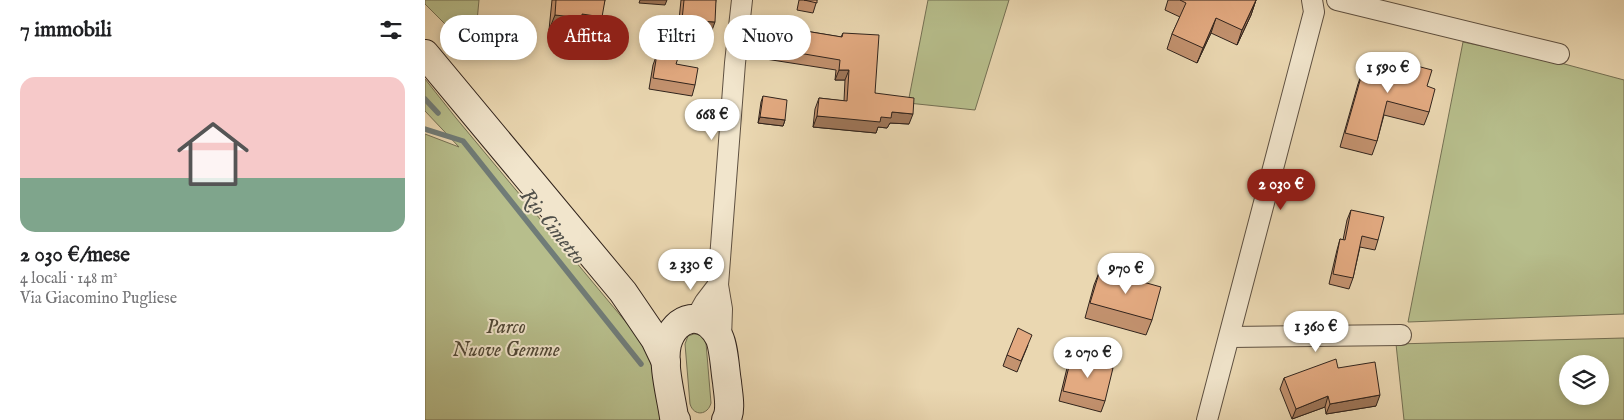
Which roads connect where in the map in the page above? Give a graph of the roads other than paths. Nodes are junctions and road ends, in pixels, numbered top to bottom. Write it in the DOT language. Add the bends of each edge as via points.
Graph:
graph roads {
  1 [pos="742,0"];
  2 [pos="1312,0"];
  3 [pos="1337,0"];
  4 [pos="425,54"];
  5 [pos="1559,54"];
  6 [pos="718,285"];
  7 [pos="623,292"];
  8 [pos="688,321"];
  9 [pos="1401,335"];
  10 [pos="1229,337"];
  11 [pos="721,339"];
  12 [pos="666,362"];
  13 [pos="733,413"];
  14 [pos="675,419"];
  15 [pos="1207,420"];
  1 -- 6 [label="street"];
  2 -- 10 [label="street" via="1314,12"];
  3 -- 5 [label="street"];
  4 -- 7 [label="main road"];
  6 -- 8 [label="street"];
  6 -- 11 [label="street" via="722,309"];
  7 -- 8 [label="main road" via="663,318"];
  7 -- 12 [label="main road" via="655,339"];
  8 -- 11 [label="main road" via="706,321"];
  8 -- 12 [label="main road" via="672,331 666,346"];
  9 -- 10 [label="street"];
  10 -- 15 [label="street"];
  11 -- 13 [label="main road"];
  12 -- 14 [label="main road"];
}
